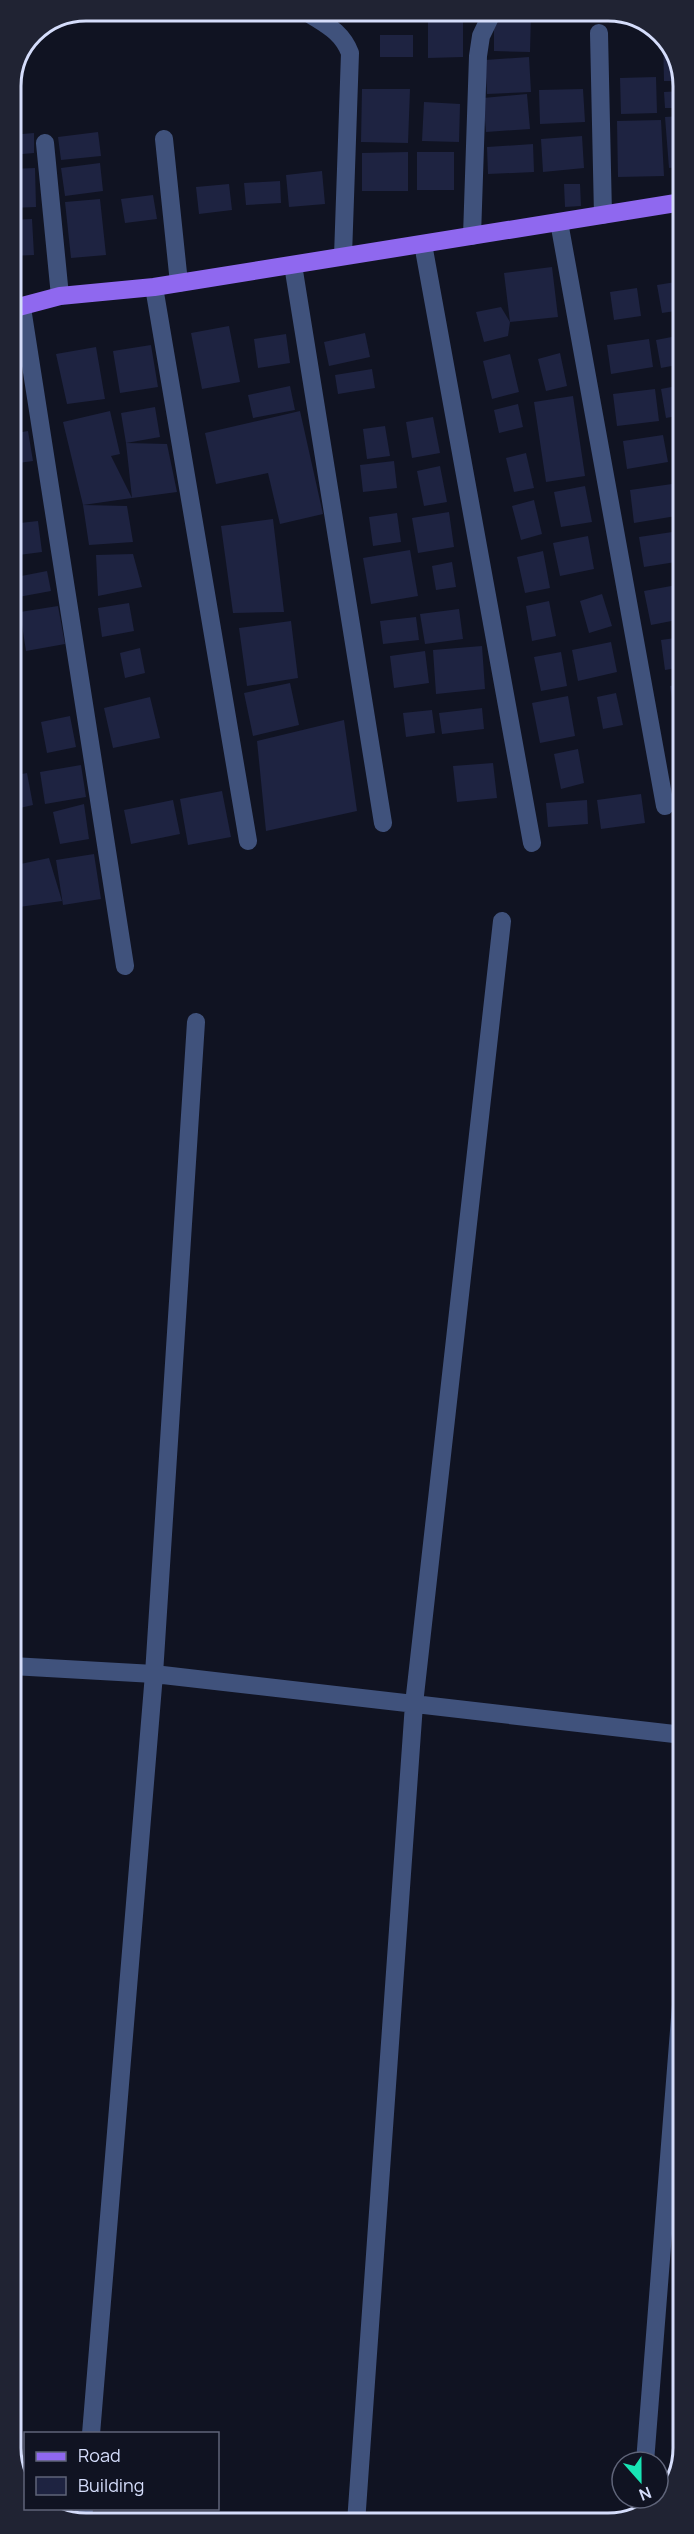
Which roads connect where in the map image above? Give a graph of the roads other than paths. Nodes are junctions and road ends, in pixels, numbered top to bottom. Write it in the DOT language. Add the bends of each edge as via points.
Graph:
graph roads {
  1 [pos="321,21"];
  2 [pos="488,21"];
  3 [pos="599,33"];
  4 [pos="164,139"];
  5 [pos="45,143"];
  6 [pos="673,203"];
  7 [pos="603,215"];
  8 [pos="559,222"];
  9 [pos="472,236"];
  10 [pos="423,244"];
  11 [pos="343,256"];
  12 [pos="293,265"];
  13 [pos="179,283"];
  14 [pos="154,287"];
  15 [pos="60,296"];
  16 [pos="21,307"];
  17 [pos="21,338"];
  18 [pos="665,806"];
  19 [pos="383,823"];
  20 [pos="248,841"];
  21 [pos="532,843"];
  22 [pos="502,921"];
  23 [pos="124,966"];
  24 [pos="196,1022"];
  25 [pos="21,1667"];
  26 [pos="154,1674"];
  27 [pos="414,1704"];
  28 [pos="673,1734"];
  29 [pos="673,2107"];
  30 [pos="91,2432"];
  31 [pos="646,2450"];
  32 [pos="357,2513"];
  1 -- 11 [label="street" via="345,40 350,53"];
  2 -- 9 [label="street" via="478,56"];
  3 -- 7 [label="street"];
  4 -- 13 [label="street"];
  5 -- 15 [label="street"];
  6 -- 7 [label="main road"];
  7 -- 8 [label="main road"];
  8 -- 9 [label="main road"];
  8 -- 18 [label="street"];
  9 -- 10 [label="main road"];
  10 -- 11 [label="main road"];
  10 -- 21 [label="street"];
  11 -- 12 [label="main road"];
  12 -- 13 [label="main road"];
  12 -- 19 [label="street"];
  13 -- 14 [label="main road"];
  14 -- 15 [label="main road"];
  14 -- 20 [label="street"];
  15 -- 16 [label="main road"];
  17 -- 23 [label="street"];
  22 -- 27 [label="street"];
  24 -- 26 [label="street"];
  25 -- 26 [label="street"];
  26 -- 27 [label="street"];
  26 -- 30 [label="street"];
  27 -- 28 [label="street"];
  27 -- 32 [label="street"];
  29 -- 31 [label="street"];
}
